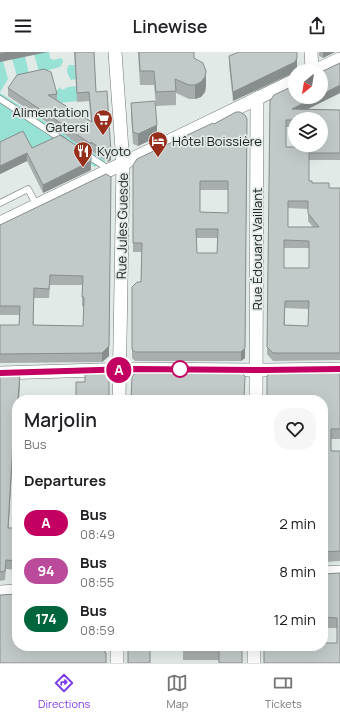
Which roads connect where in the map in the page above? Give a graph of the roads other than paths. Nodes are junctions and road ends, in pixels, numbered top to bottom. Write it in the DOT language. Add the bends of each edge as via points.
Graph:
graph roads {
  1 [pos="115,52"];
  2 [pos="311,52"];
  3 [pos="340,59"];
  4 [pos="312,64"];
  5 [pos="326,64"];
  6 [pos="288,83"];
  7 [pos="257,98"];
  8 [pos="0,99"];
  9 [pos="70,144"];
  10 [pos="76,148"];
  11 [pos="123,164"];
  12 [pos="110,170"];
  13 [pos="0,203"];
  14 [pos="37,206"];
  15 [pos="0,223"];
  16 [pos="256,369"];
  17 [pos="340,369"];
  18 [pos="120,370"];
  19 [pos="0,373"];
  20 [pos="119,395"];
  21 [pos="256,395"];
  22 [pos="340,572"];
  23 [pos="328,573"];
  24 [pos="12,591"];
  25 [pos="0,592"];
  26 [pos="117,651"];
  27 [pos="254,651"];
  28 [pos="117,663"];
  29 [pos="254,663"];
  1 -- 11 [label="street, Rue Jules Guesde"];
  2 -- 4 [label="street"];
  3 -- 5 [label="street"];
  6 -- 7 [label="street"];
  7 -- 11 [label="street"];
  7 -- 16 [label="street, Rue Édouard Vaillant"];
  8 -- 9 [label="lane"];
  10 -- 12 [label="lane"];
  11 -- 12 [label="street"];
  11 -- 18 [label="street, Rue Jules Guesde"];
  12 -- 14 [label="street"];
  13 -- 14 [label="lane" via="28,189"];
  14 -- 15 [label="street"];
  16 -- 17 [label="street"];
  16 -- 18 [label="street"];
  16 -- 21 [label="street, Rue Édouard Vaillant"];
  18 -- 19 [label="street"];
  18 -- 20 [label="street, Rue Jules Guesde"];
  22 -- 23 [label="street"];
  24 -- 25 [label="street"];
  26 -- 28 [label="street"];
  27 -- 29 [label="street"];
}
